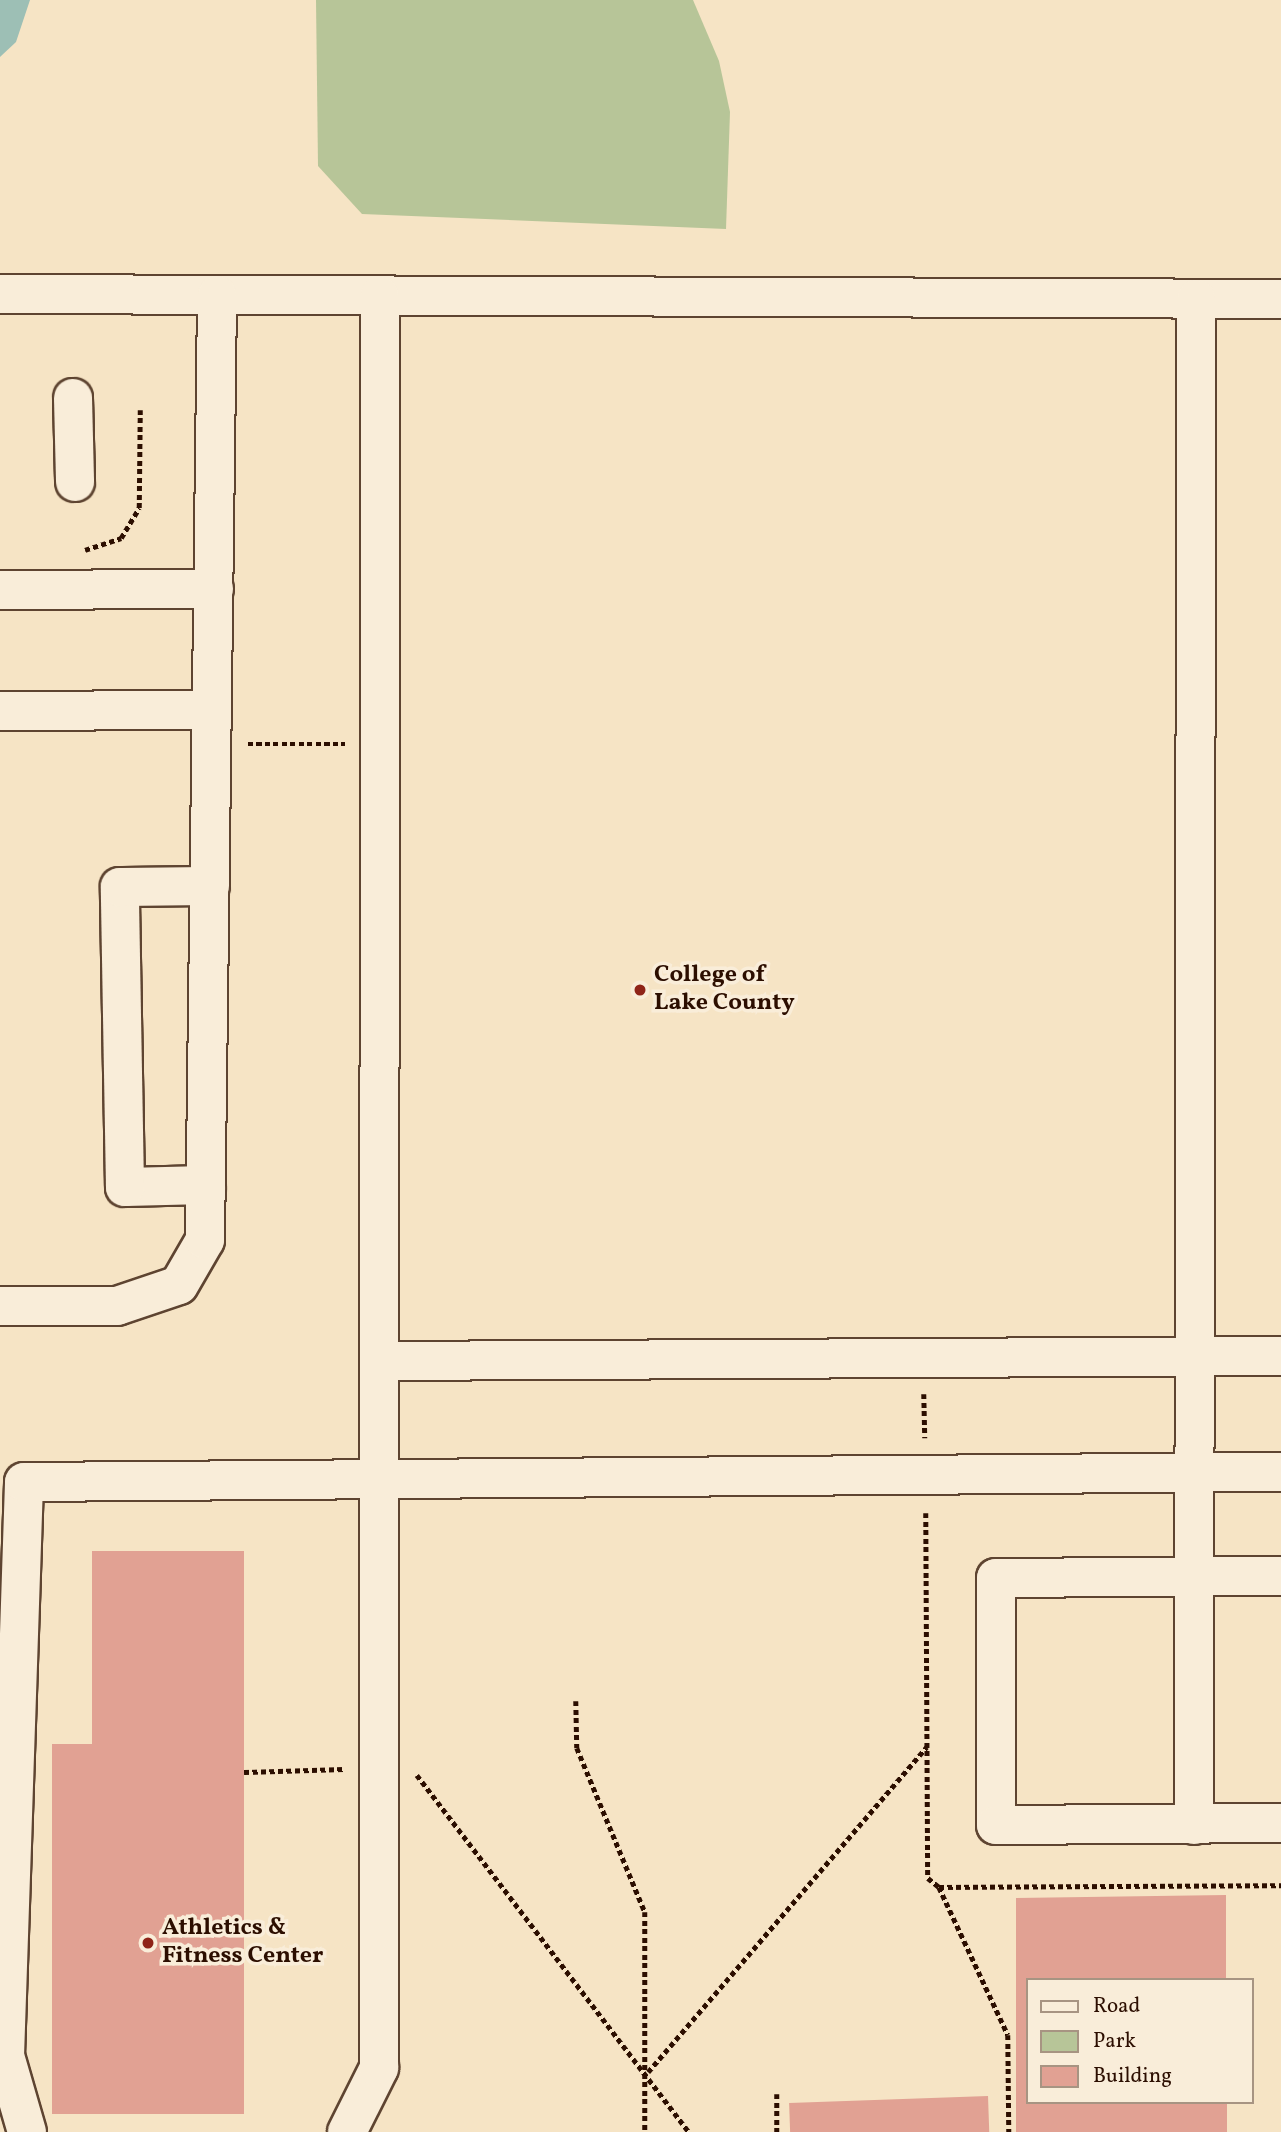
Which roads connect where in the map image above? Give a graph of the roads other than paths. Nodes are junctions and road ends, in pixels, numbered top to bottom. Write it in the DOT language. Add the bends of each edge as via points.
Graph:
graph roads {
  1 [pos="0,294"];
  2 [pos="218,295"];
  3 [pos="380,296"];
  4 [pos="1196,299"];
  5 [pos="1281,299"];
  6 [pos="73,398"];
  7 [pos="75,482"];
  8 [pos="214,589"];
  9 [pos="0,590"];
  10 [pos="212,710"];
  11 [pos="0,711"];
  12 [pos="210,886"];
  13 [pos="206,1185"];
  14 [pos="0,1307"];
  15 [pos="1281,1356"];
  16 [pos="1196,1357"];
  17 [pos="382,1361"];
  18 [pos="1281,1472"];
  19 [pos="1194,1473"];
  20 [pos="382,1479"];
  21 [pos="1281,1576"];
  22 [pos="1194,1578"];
  23 [pos="1281,1823"];
  24 [pos="1194,1825"];
  25 [pos="27,2132"];
  26 [pos="347,2132"];
  1 -- 2 [label="lane"];
  2 -- 3 [label="lane"];
  2 -- 8 [label="lane"];
  3 -- 4 [label="lane"];
  3 -- 17 [label="lane"];
  4 -- 5 [label="lane"];
  4 -- 16 [label="lane"];
  6 -- 7 [label="lane"];
  8 -- 9 [label="lane"];
  8 -- 10 [label="lane"];
  10 -- 11 [label="lane"];
  10 -- 12 [label="lane"];
  12 -- 13 [label="lane"];
  12 -- 13 [label="lane" via="120,887 125,1187"];
  13 -- 14 [label="lane" via="205,1240 179,1285 117,1307"];
  15 -- 16 [label="lane"];
  16 -- 17 [label="lane"];
  16 -- 19 [label="lane"];
  17 -- 20 [label="lane"];
  18 -- 19 [label="lane"];
  19 -- 20 [label="lane"];
  19 -- 22 [label="lane"];
  20 -- 25 [label="lane" via="24,1482 5,2056"];
  20 -- 26 [label="lane" via="379,2068"];
  21 -- 22 [label="lane"];
  22 -- 24 [label="lane"];
  22 -- 24 [label="lane" via="996,1578 996,1825"];
  23 -- 24 [label="lane"];
}
